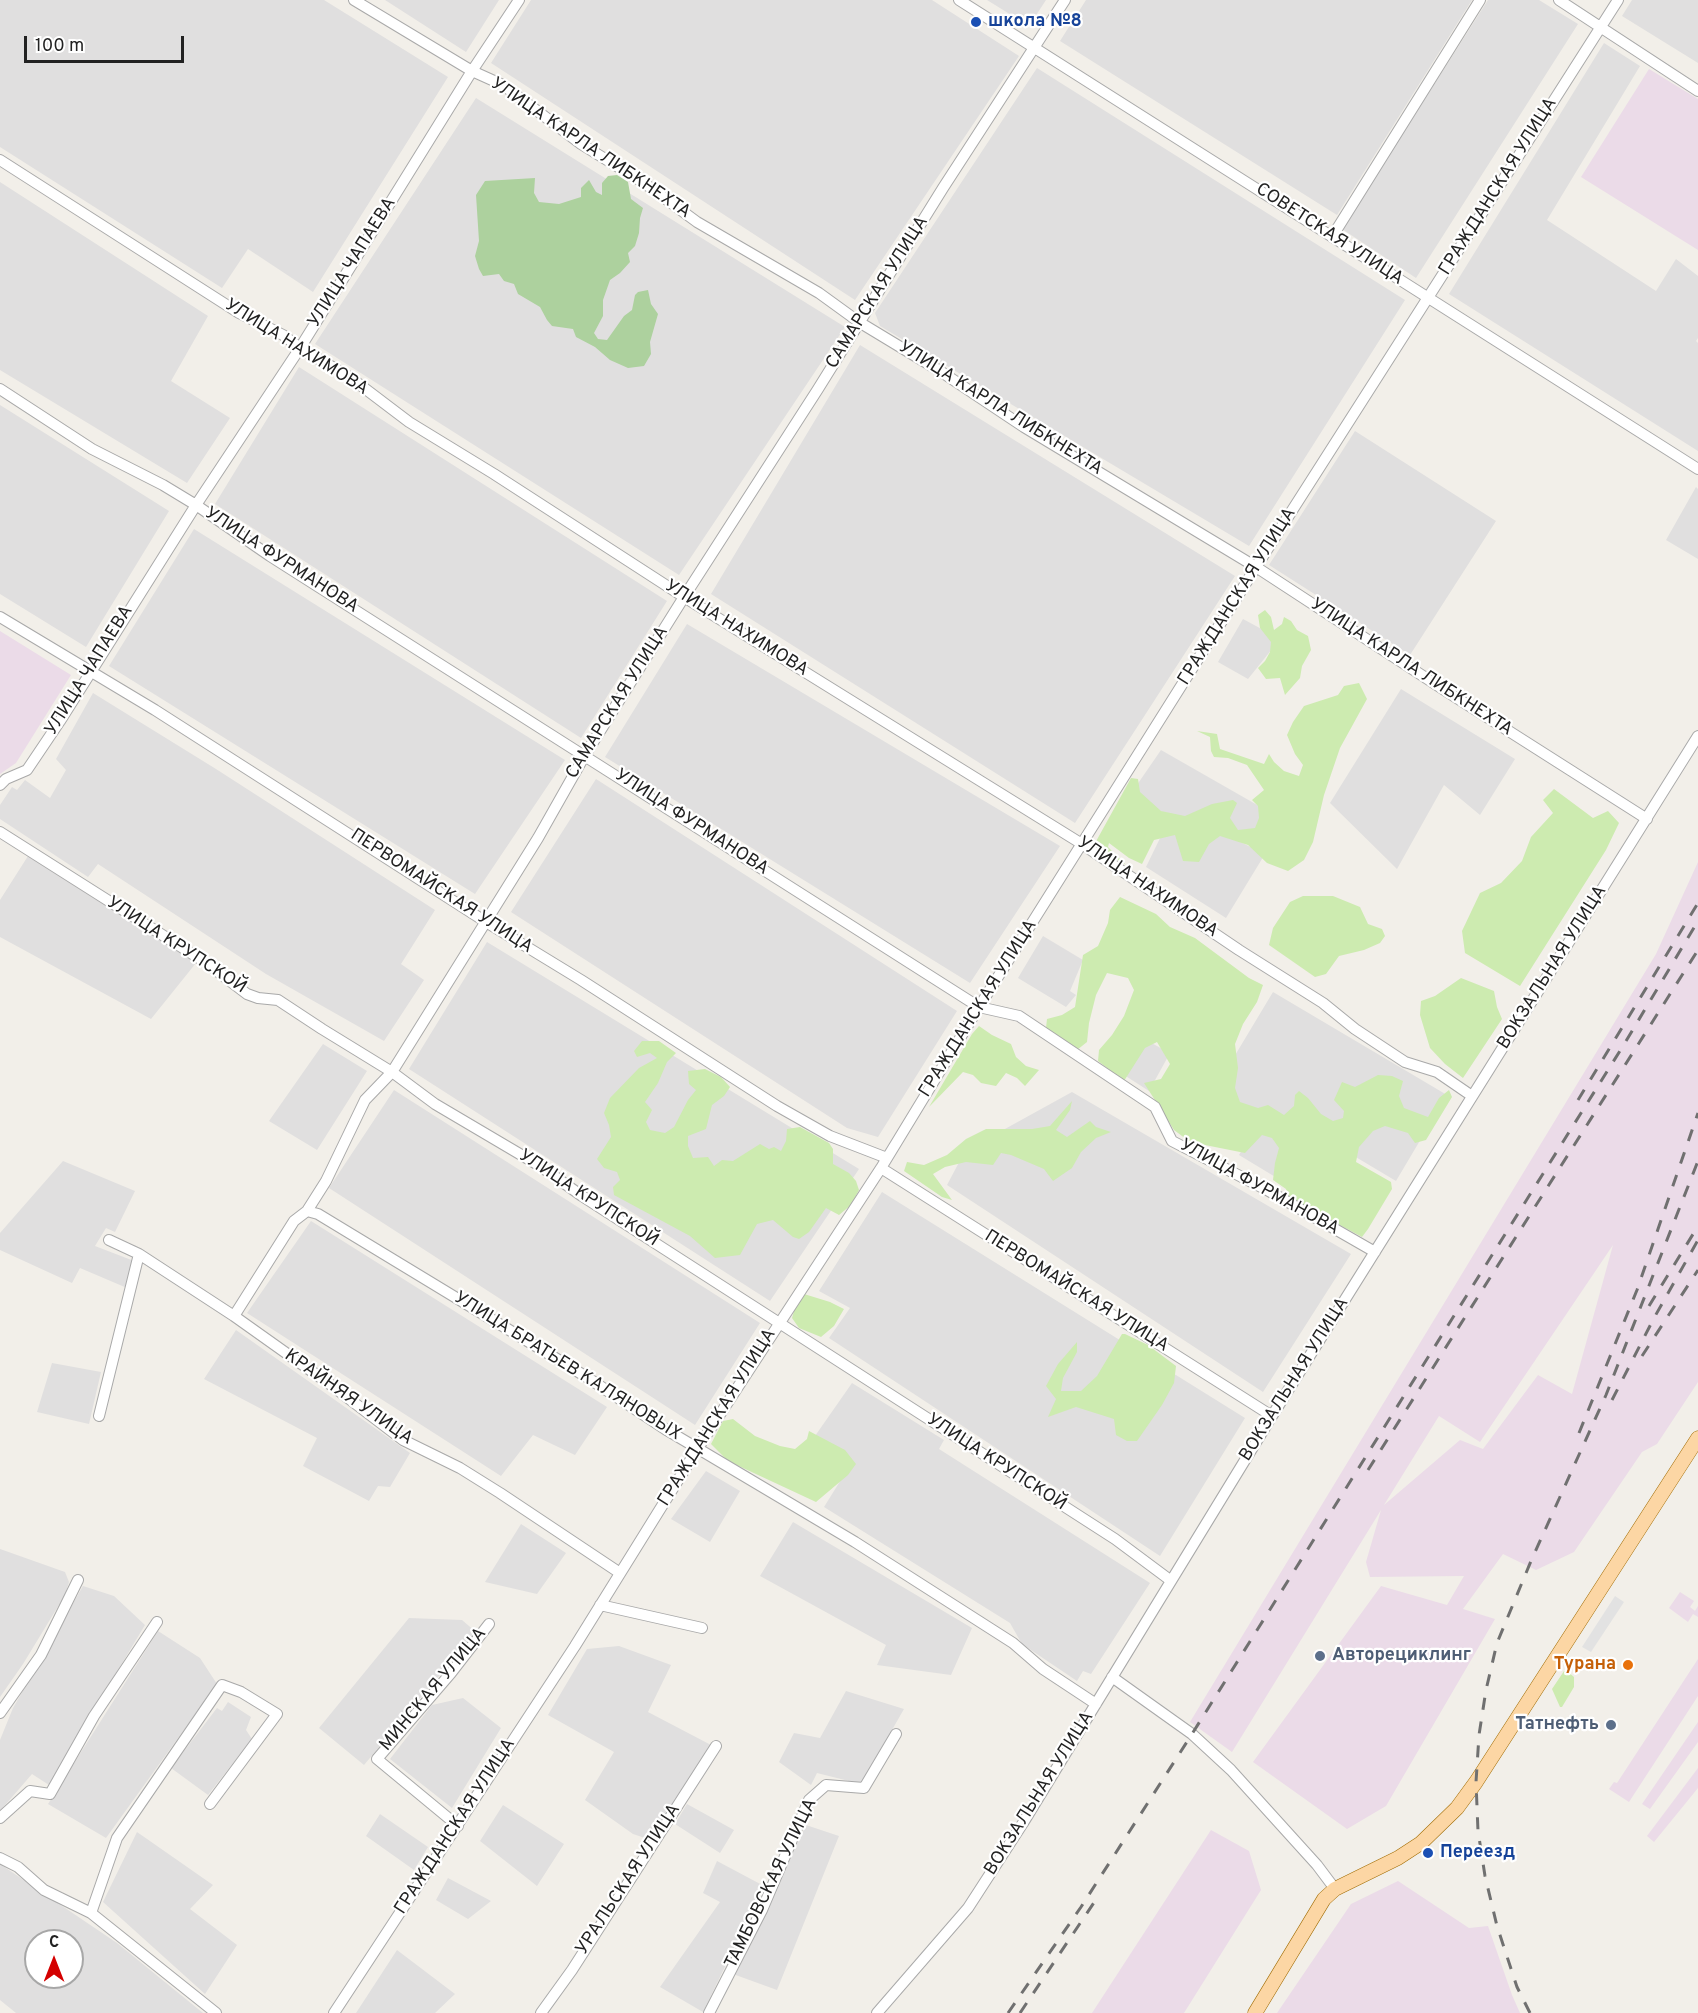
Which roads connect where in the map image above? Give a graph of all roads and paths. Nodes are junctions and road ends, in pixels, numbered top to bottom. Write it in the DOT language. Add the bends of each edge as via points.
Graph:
graph roads {
  1 [pos="354,0"];
  2 [pos="519,0"];
  3 [pos="959,0"];
  4 [pos="1065,0"];
  5 [pos="1480,0"];
  6 [pos="1559,0"];
  7 [pos="1618,0"];
  8 [pos="1601,28"];
  9 [pos="1035,48"];
  10 [pos="472,71"];
  11 [pos="1698,91"];
  12 [pos="0,160"];
  13 [pos="1332,237"];
  14 [pos="1429,299"];
  15 [pos="859,322"];
  16 [pos="300,348"];
  17 [pos="0,389"];
  18 [pos="1698,469"];
  19 [pos="196,505"];
  20 [pos="1256,567"];
  21 [pos="684,597"];
  22 [pos="0,617"];
  23 [pos="89,672"];
  24 [pos="1698,736"];
  25 [pos="585,755"];
  26 [pos="0,785"];
  27 [pos="1647,819"];
  28 [pos="0,832"];
  29 [pos="1082,844"];
  30 [pos="486,922"];
  31 [pos="979,1007"];
  32 [pos="392,1072"];
  33 [pos="1472,1096"];
  34 [pos="884,1163"];
  35 [pos="307,1211"];
  36 [pos="109,1240"];
  37 [pos="1375,1252"];
  38 [pos="139,1254"];
  39 [pos="234,1316"];
  40 [pos="778,1323"];
  41 [pos="99,1416"];
  42 [pos="1272,1416"];
  43 [pos="1698,1438"];
  44 [pos="698,1448"];
  45 [pos="620,1573"];
  46 [pos="78,1580"];
  47 [pos="1170,1580"];
  48 [pos="600,1605"];
  49 [pos="157,1622"];
  50 [pos="489,1624"];
  51 [pos="702,1628"];
  52 [pos="1112,1677"];
  53 [pos="1096,1704"];
  54 [pos="0,1713"];
  55 [pos="896,1734"];
  56 [pos="716,1746"];
  57 [pos="210,1804"];
  58 [pos="0,1818"];
  59 [pos="458,1826"];
  60 [pos="0,1858"];
  61 [pos="1335,1889"];
  62 [pos="91,1913"];
  63 [pos="216,2013"];
  64 [pos="334,2013"];
  65 [pos="541,2013"];
  66 [pos="709,2013"];
  67 [pos="877,2013"];
  68 [pos="1256,2013"];
  1 -- 10 [label="street, УЛИЦА КАРЛА ЛИБКНЕХТА"];
  2 -- 10 [label="street, УЛИЦА ЧАПАЕВА"];
  3 -- 9 [label="street, СОВЕТСКАЯ УЛИЦА"];
  4 -- 9 [label="street, САМАРСКАЯ УЛИЦА"];
  5 -- 13 [label="street"];
  6 -- 8 [label="street"];
  7 -- 8 [label="street, ГРАЖДАНСКАЯ УЛИЦА"];
  8 -- 11 [label="street"];
  8 -- 14 [label="street, ГРАЖДАНСКАЯ УЛИЦА"];
  9 -- 13 [label="street, СОВЕТСКАЯ УЛИЦА"];
  9 -- 15 [label="street, САМАРСКАЯ УЛИЦА"];
  10 -- 15 [label="street, УЛИЦА КАРЛА ЛИБКНЕХТА" via="503,85 581,144 697,222 819,293"];
  10 -- 16 [label="street, УЛИЦА ЧАПАЕВА"];
  12 -- 16 [label="street, УЛИЦА НАХИМОВА"];
  13 -- 14 [label="street, СОВЕТСКАЯ УЛИЦА"];
  14 -- 18 [label="street, СОВЕТСКАЯ УЛИЦА"];
  14 -- 20 [label="street, ГРАЖДАНСКАЯ УЛИЦА"];
  15 -- 20 [label="street, УЛИЦА КАРЛА ЛИБКНЕХТА"];
  15 -- 21 [label="street, САМАРСКАЯ УЛИЦА"];
  16 -- 19 [label="street, УЛИЦА ЧАПАЕВА"];
  16 -- 21 [label="street, УЛИЦА НАХИМОВА"];
  17 -- 19 [label="street, УЛИЦА ФУРМАНОВА" via="92,449"];
  19 -- 23 [label="street, УЛИЦА ЧАПАЕВА"];
  19 -- 25 [label="street, УЛИЦА ФУРМАНОВА"];
  20 -- 27 [label="street, УЛИЦА КАРЛА ЛИБКНЕХТА"];
  20 -- 29 [label="street, ГРАЖДАНСКАЯ УЛИЦА"];
  21 -- 25 [label="street, САМАРСКАЯ УЛИЦА"];
  21 -- 29 [label="street, УЛИЦА НАХИМОВА"];
  22 -- 23 [label="street, ПЕРВОМАЙСКАЯ УЛИЦА"];
  23 -- 26 [label="street, УЛИЦА ЧАПАЕВА" via="27,770"];
  23 -- 30 [label="street, ПЕРВОМАЙСКАЯ УЛИЦА" via="155,710"];
  24 -- 27 [label="street, ВОКЗАЛЬНАЯ УЛИЦА"];
  25 -- 30 [label="street, САМАРСКАЯ УЛИЦА"];
  25 -- 31 [label="street, УЛИЦА ФУРМАНОВА"];
  27 -- 33 [label="street, ВОКЗАЛЬНАЯ УЛИЦА"];
  28 -- 32 [label="street, УЛИЦА КРУПСКОЙ" via="205,962 247,993 278,1000"];
  29 -- 31 [label="street, ГРАЖДАНСКАЯ УЛИЦА"];
  29 -- 33 [label="street, УЛИЦА НАХИМОВА" via="1323,1003 1405,1062 1437,1072"];
  30 -- 32 [label="street, САМАРСКАЯ УЛИЦА"];
  30 -- 34 [label="street, ПЕРВОМАЙСКАЯ УЛИЦА" via="777,1106"];
  31 -- 34 [label="street, ГРАЖДАНСКАЯ УЛИЦА"];
  31 -- 37 [label="street, УЛИЦА ФУРМАНОВА" via="1019,1016 1155,1107 1172,1141"];
  32 -- 35 [label="street, САМАРСКАЯ УЛИЦА" via="365,1100"];
  32 -- 40 [label="street, УЛИЦА КРУПСКОЙ" via="435,1104 540,1166"];
  33 -- 37 [label="street, ВОКЗАЛЬНАЯ УЛИЦА"];
  34 -- 40 [label="street, ГРАЖДАНСКАЯ УЛИЦА"];
  34 -- 42 [label="street, ПЕРВОМАЙСКАЯ УЛИЦА"];
  35 -- 39 [label="street, САМАРСКАЯ УЛИЦА" via="294,1221"];
  35 -- 44 [label="street, УЛИЦА БРАТЬЕВ КАЛЯНОВЫХ" via="318,1214"];
  36 -- 38 [label="street, КРАЙНЯЯ УЛИЦА"];
  37 -- 42 [label="street, ВОКЗАЛЬНАЯ УЛИЦА"];
  38 -- 39 [label="street, КРАЙНЯЯ УЛИЦА"];
  38 -- 41 [label="street"];
  39 -- 45 [label="street, КРАЙНЯЯ УЛИЦА" via="403,1440 460,1468"];
  40 -- 44 [label="street, ГРАЖДАНСКАЯ УЛИЦА"];
  40 -- 47 [label="street, УЛИЦА КРУПСКОЙ" via="1115,1539"];
  42 -- 47 [label="street, ВОКЗАЛЬНАЯ УЛИЦА"];
  43 -- 61 [label="main road" via="1457,1808 1421,1843"];
  44 -- 45 [label="street, ГРАЖДАНСКАЯ УЛИЦА"];
  44 -- 53 [label="street, УЛИЦА БРАТЬЕВ КАЛЯНОВЫХ" via="1013,1643 1043,1669"];
  45 -- 48 [label="street, ГРАЖДАНСКАЯ УЛИЦА"];
  46 -- 54 [label="street" via="40,1655"];
  47 -- 52 [label="street, ВОКЗАЛЬНАЯ УЛИЦА"];
  48 -- 51 [label="street"];
  48 -- 59 [label="street, ГРАЖДАНСКАЯ УЛИЦА"];
  49 -- 58 [label="street" via="94,1716 50,1794 30,1791"];
  50 -- 59 [label="street, МИНСКАЯ УЛИЦА" via="377,1759"];
  52 -- 53 [label="street, ВОКЗАЛЬНАЯ УЛИЦА"];
  52 -- 61 [label="street" via="1192,1734 1231,1770"];
  53 -- 67 [label="street, ВОКЗАЛЬНАЯ УЛИЦА" via="968,1908"];
  55 -- 66 [label="street, ТАМБОВСКАЯ УЛИЦА" via="864,1788 825,1785 809,1800 762,1910"];
  56 -- 65 [label="street, УРАЛЬСКАЯ УЛИЦА"];
  57 -- 62 [label="street" via="277,1714 222,1685 117,1838"];
  59 -- 64 [label="street, ГРАЖДАНСКАЯ УЛИЦА"];
  60 -- 62 [label="street" via="18,1867 44,1890"];
  61 -- 68 [label="main road" via="1324,1899"];
  62 -- 63 [label="street"];
}
